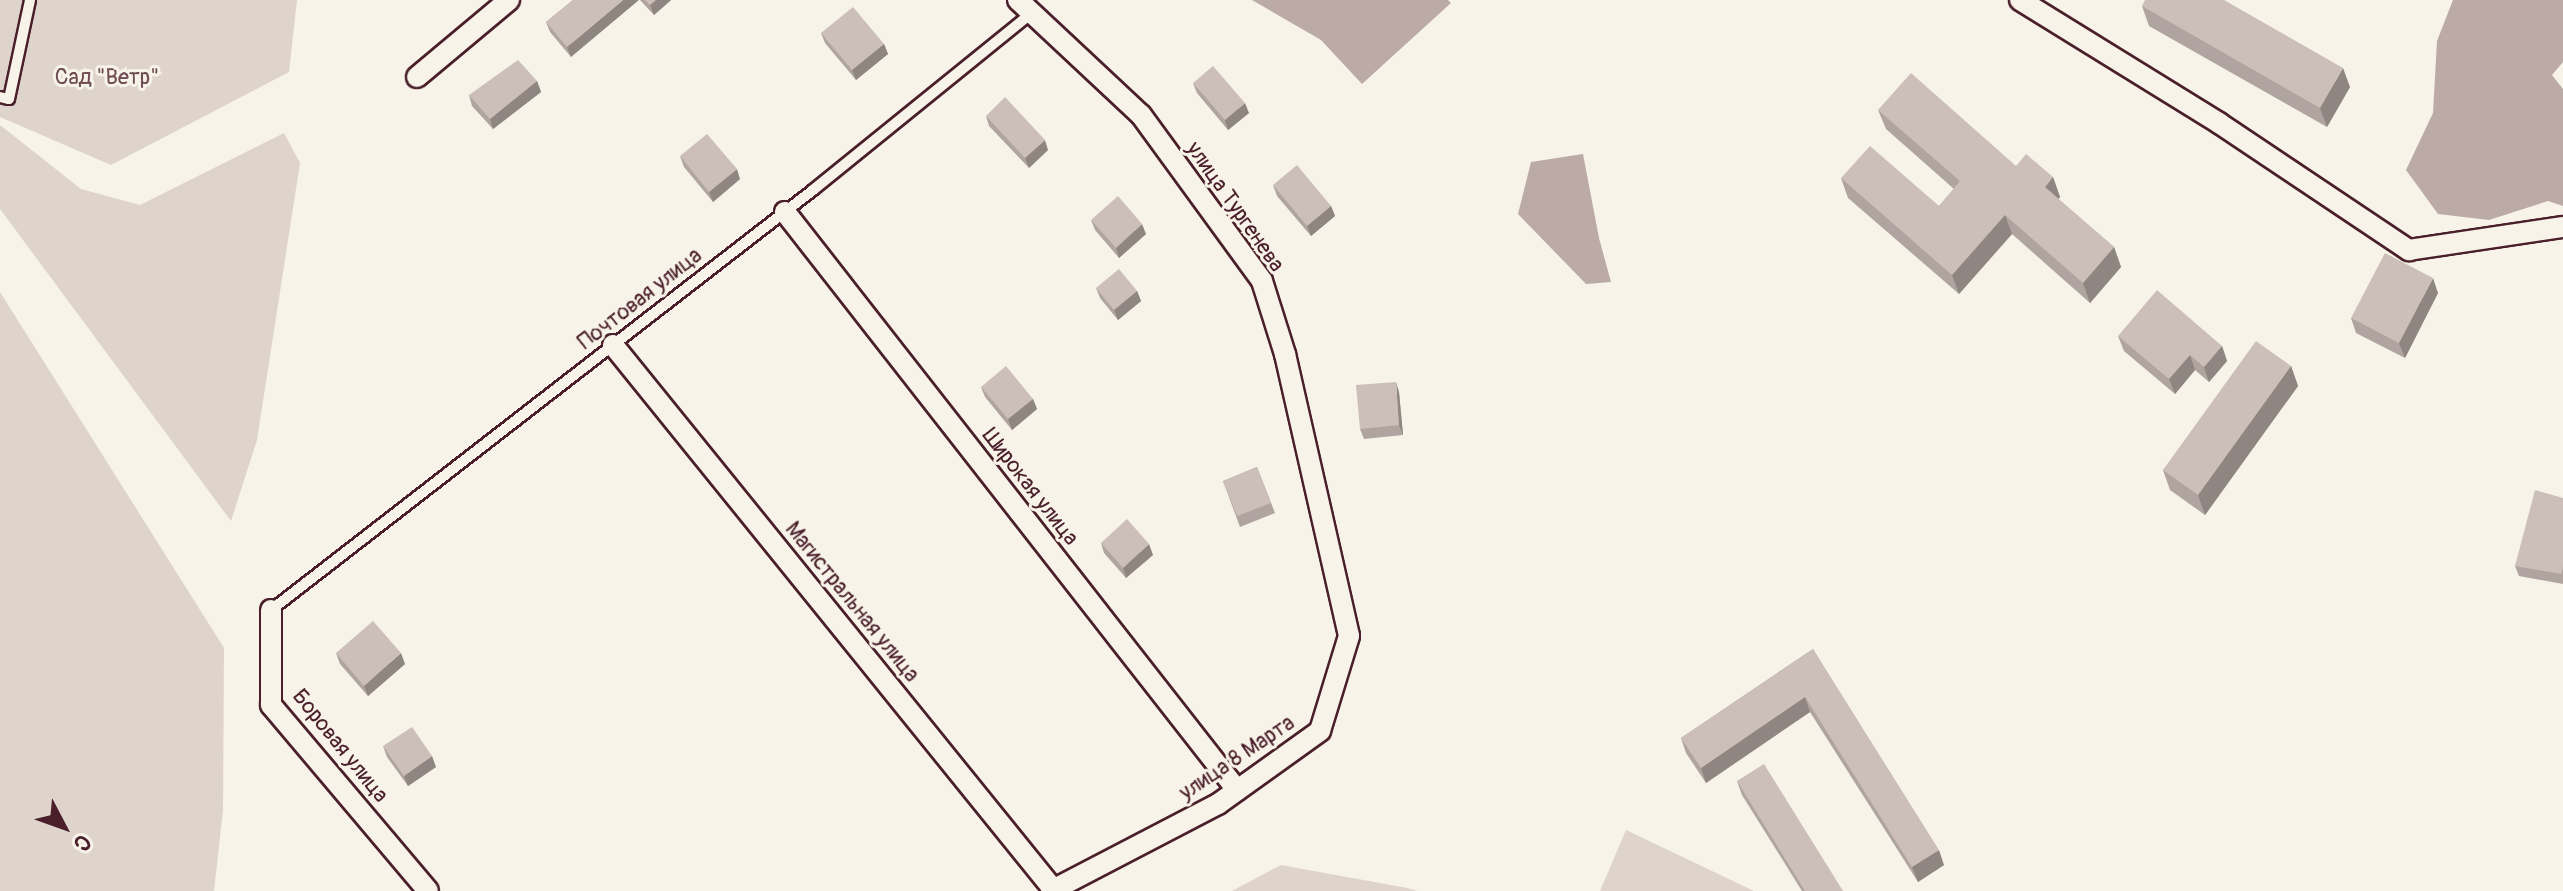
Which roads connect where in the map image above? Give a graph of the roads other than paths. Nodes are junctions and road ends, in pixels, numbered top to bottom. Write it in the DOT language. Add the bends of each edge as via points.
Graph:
graph roads {
  1 [pos="30,0"];
  2 [pos="509,0"];
  3 [pos="2020,0"];
  4 [pos="1024,7"];
  5 [pos="417,77"];
  6 [pos="0,97"];
  7 [pos="785,212"];
  8 [pos="2563,227"];
  9 [pos="613,345"];
  10 [pos="271,610"];
  11 [pos="1349,636"];
  12 [pos="1237,790"];
  13 [pos="1052,890"];
  14 [pos="428,891"];
  1 -- 6 [label="lane" via="9,99"];
  2 -- 5 [label="street"];
  3 -- 8 [label="street" via="2219,123 2409,250"];
  4 -- 7 [label="lane, Почтовая улица"];
  4 -- 11 [label="street, улица Тургенева" via="1141,115 1262,281 1285,354"];
  7 -- 9 [label="lane, Почтовая улица"];
  7 -- 12 [label="street, Широкая улица"];
  9 -- 10 [label="lane, Почтовая улица"];
  9 -- 13 [label="street, Магистральная улица"];
  10 -- 14 [label="street, Боровая улица" via="271,705"];
  11 -- 12 [label="street, улица 8 Марта" via="1320,731"];
  12 -- 13 [label="street, улица 8 Марта"];
}
